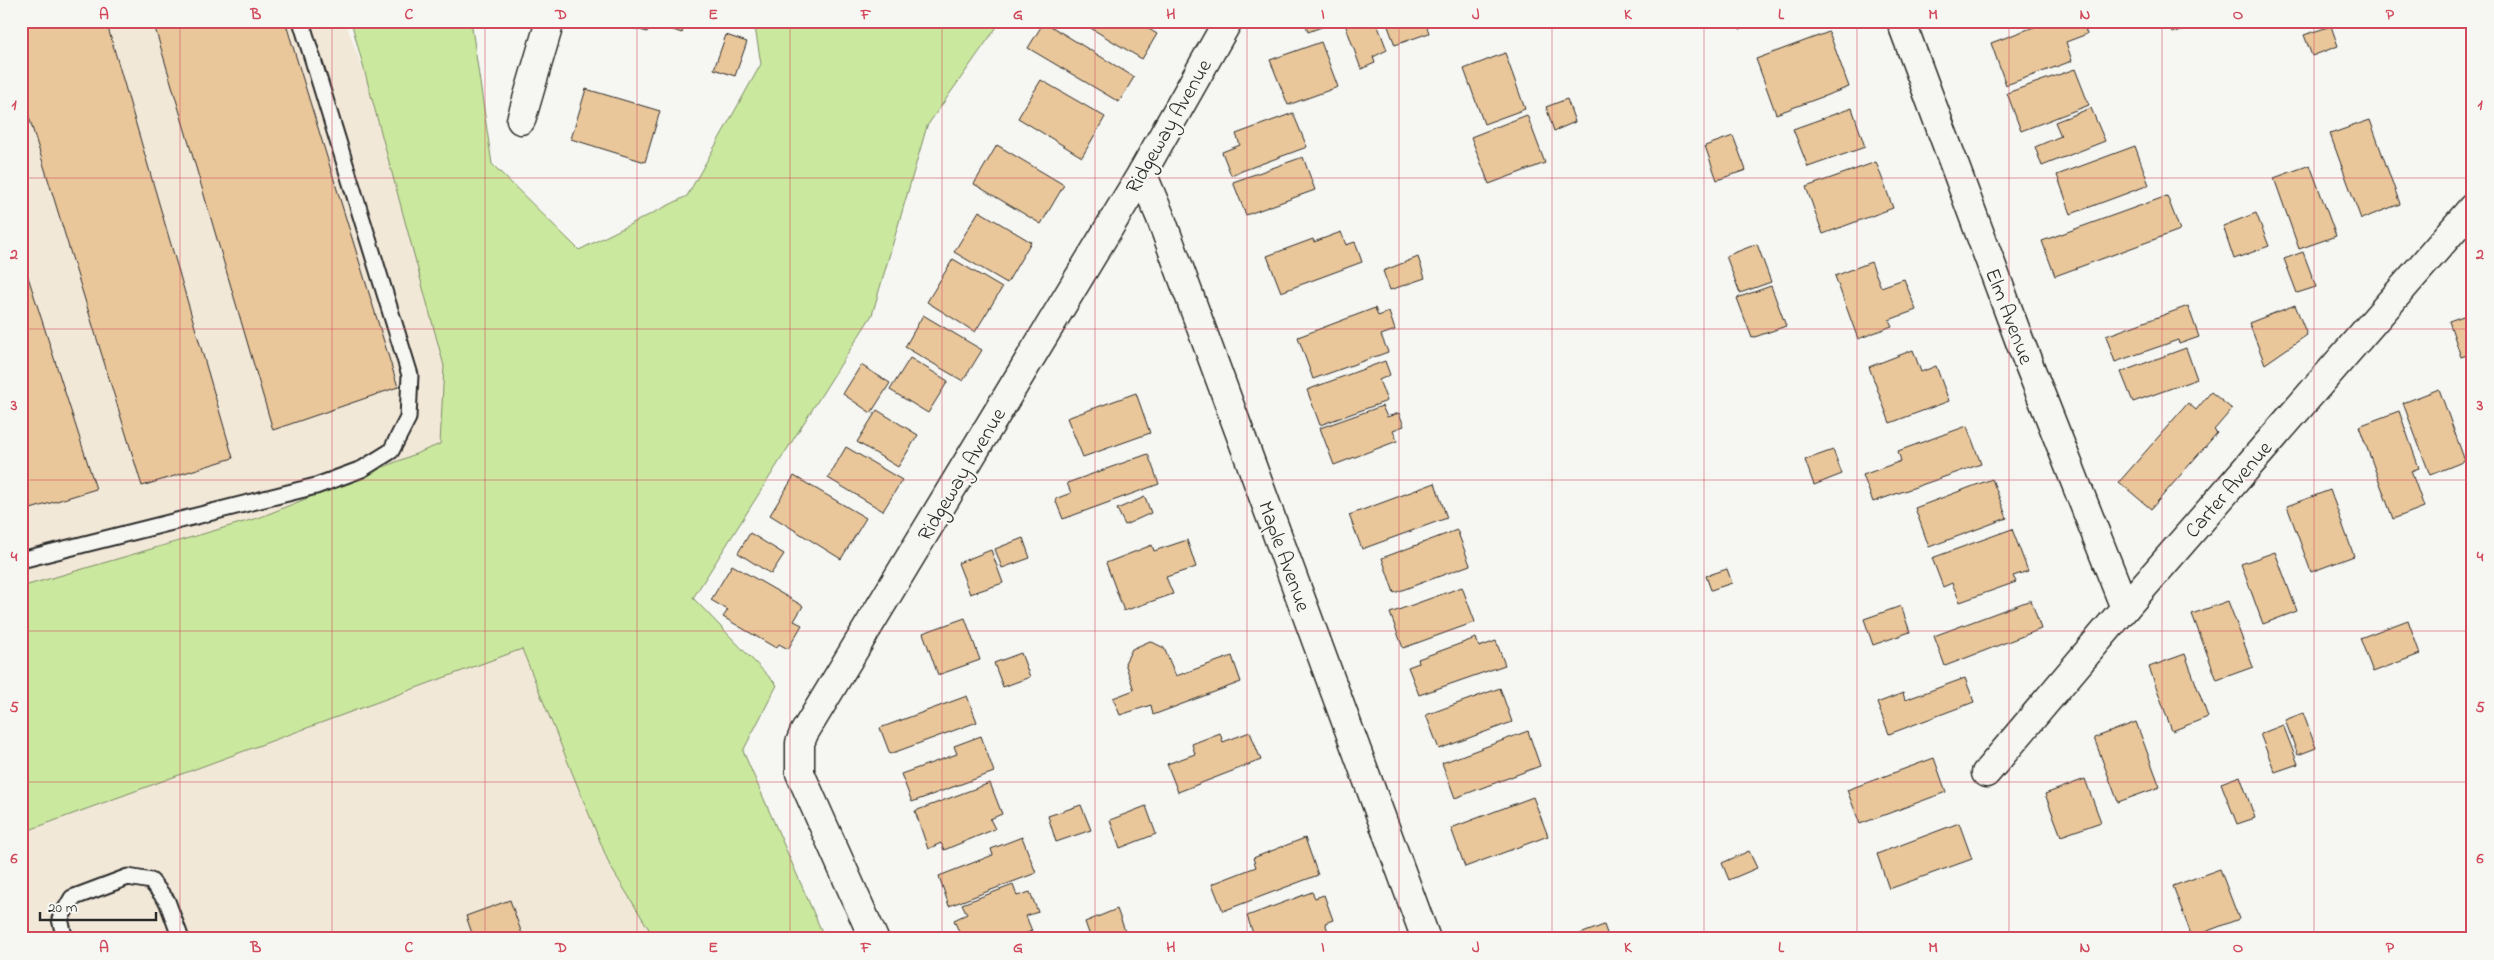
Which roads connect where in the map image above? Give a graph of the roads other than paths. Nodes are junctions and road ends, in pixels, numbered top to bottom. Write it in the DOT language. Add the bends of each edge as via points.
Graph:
graph roads {
  1 [pos="301,21"];
  2 [pos="550,21"];
  3 [pos="1228,21"];
  4 [pos="1901,21"];
  5 [pos="521,120"];
  6 [pos="1142,173"];
  7 [pos="2473,207"];
  8 [pos="21,560"];
  9 [pos="2125,608"];
  10 [pos="1986,773"];
  11 [pos="65,939"];
  12 [pos="181,939"];
  13 [pos="874,939"];
  14 [pos="1426,939"];
  1 -- 8 [label="lane" via="410,375 408,418 396,443 391,451 362,469 316,486"];
  2 -- 5 [label="street"];
  3 -- 6 [label="street, Ridgeway Avenue"];
  4 -- 9 [label="street, Elm Avenue" via="2020,342"];
  6 -- 13 [label="street, Ridgeway Avenue" via="800,744 800,773"];
  6 -- 14 [label="street, Maple Avenue"];
  7 -- 9 [label="street, Carter Avenue"];
  9 -- 10 [label="street, Carter Avenue"];
  11 -- 12 [label="lane" via="60,919 72,898 128,877 151,881 167,901"];
}
